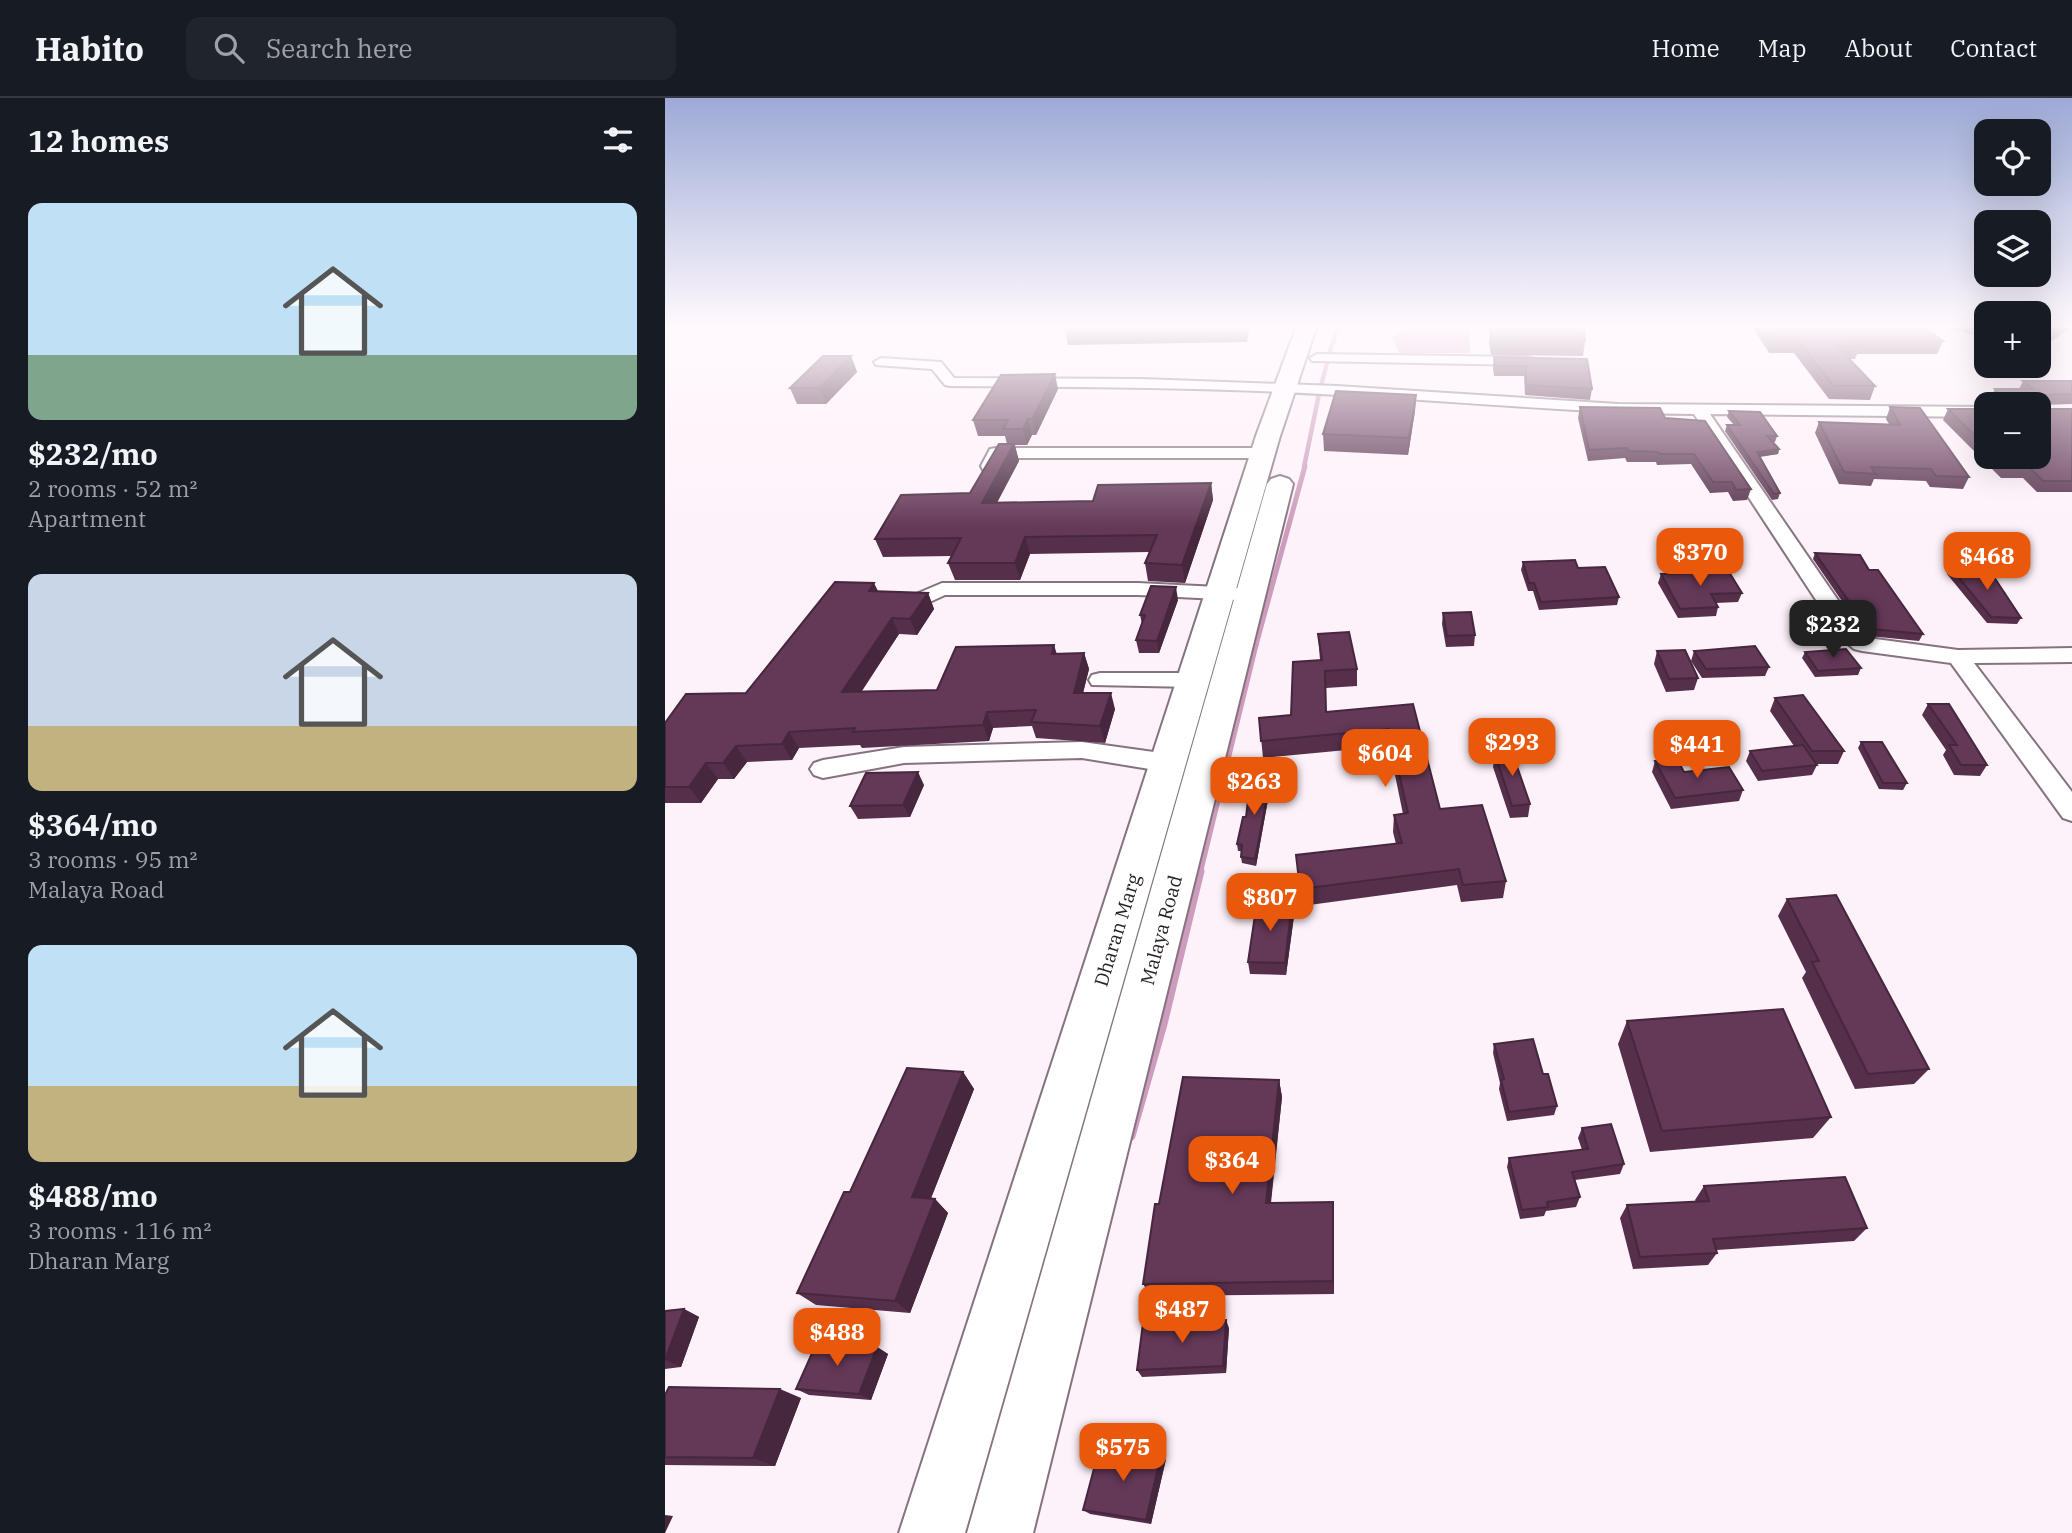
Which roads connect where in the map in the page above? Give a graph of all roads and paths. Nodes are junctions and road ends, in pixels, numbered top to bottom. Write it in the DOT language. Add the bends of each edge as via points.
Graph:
graph roads {
  1 [pos="1290,395"];
  2 [pos="1297,395"];
  3 [pos="1496,395"];
  4 [pos="1699,410"];
  5 [pos="1974,412"];
  6 [pos="1263,453"];
  7 [pos="978,484"];
  8 [pos="1235,594"];
  9 [pos="916,601"];
  10 [pos="2072,655"];
  11 [pos="1958,657"];
  12 [pos="1100,680"];
  13 [pos="1194,680"];
  14 [pos="1168,763"];
  15 [pos="823,769"];
  16 [pos="2072,811"];
  17 [pos="932,1533"];
  18 [pos="1000,1533"];
  1 -- 6 [label="main road, Dharan Marg"];
  2 -- 8 [label="main road, Malaya Road"];
  3 -- 4 [label="street" via="1557,407"];
  4 -- 5 [label="street"];
  4 -- 11 [label="street" via="1849,633 1863,644"];
  6 -- 7 [label="street" via="996,453"];
  6 -- 8 [label="main road, Dharan Marg"];
  8 -- 9 [label="street" via="942,589"];
  8 -- 13 [label="main road, Dharan Marg"];
  8 -- 18 [label="main road, Malaya Road"];
  10 -- 11 [label="street"];
  11 -- 16 [label="street"];
  12 -- 13 [label="street"];
  13 -- 14 [label="main road, Dharan Marg"];
  14 -- 15 [label="street" via="1082,750 904,755"];
  14 -- 17 [label="main road, Dharan Marg"];
}
